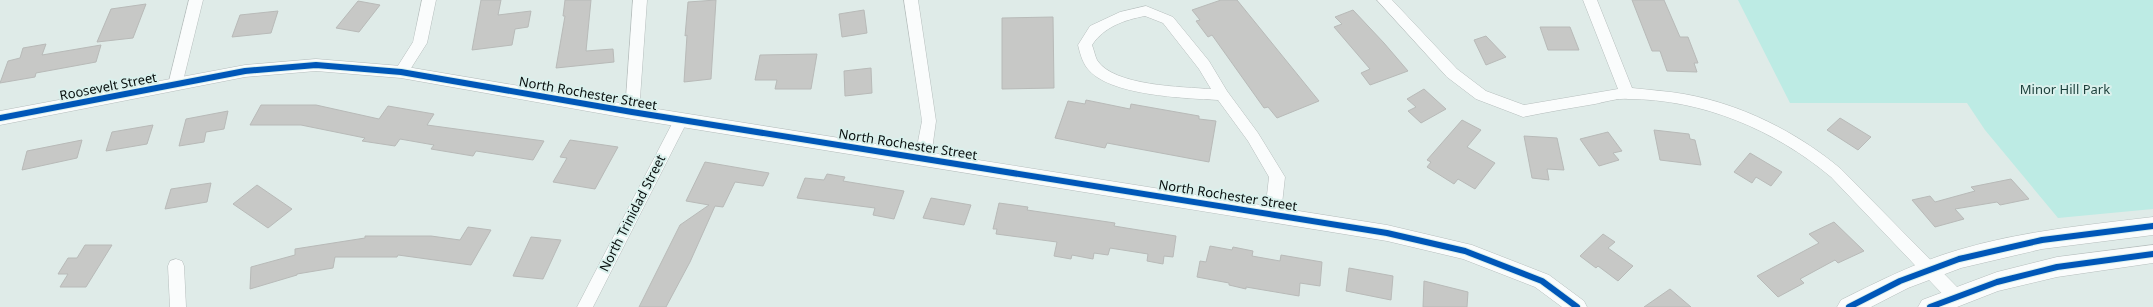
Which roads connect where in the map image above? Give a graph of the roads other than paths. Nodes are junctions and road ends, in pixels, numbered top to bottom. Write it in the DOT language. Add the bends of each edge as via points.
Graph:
graph roads {
  1 [pos="196,0"];
  2 [pos="429,0"];
  3 [pos="640,0"];
  4 [pos="911,0"];
  5 [pos="1384,0"];
  6 [pos="1590,0"];
  7 [pos="401,72"];
  8 [pos="220,76"];
  9 [pos="175,85"];
  10 [pos="1627,93"];
  11 [pos="1222,95"];
  12 [pos="632,112"];
  13 [pos="0,118"];
  14 [pos="681,120"];
  15 [pos="923,157"];
  16 [pos="1273,213"];
  17 [pos="2153,226"];
  18 [pos="2153,254"];
  19 [pos="176,266"];
  20 [pos="1930,270"];
  21 [pos="1956,297"];
  22 [pos="178,307"];
  23 [pos="585,307"];
  24 [pos="1577,307"];
  25 [pos="1849,307"];
  26 [pos="1930,307"];
  1 -- 9 [label="street"];
  2 -- 7 [label="street" via="420,43"];
  3 -- 12 [label="street"];
  4 -- 15 [label="street" via="929,121"];
  5 -- 10 [label="street" via="1452,73 1488,98 1523,111"];
  6 -- 10 [label="street"];
  7 -- 8 [label="street, North Rochester Street" via="316,65"];
  7 -- 12 [label="street, North Rochester Street"];
  8 -- 9 [label="street, Roosevelt Street"];
  9 -- 13 [label="street, Roosevelt Street"];
  10 -- 20 [label="street" via="1704,104 1746,118 1781,134 1817,157 1836,173"];
  11 -- 11 [label="street" via="1204,64 1168,20 1146,11 1125,15 1095,30 1085,45 1093,65 1113,80 1156,89"];
  11 -- 16 [label="street" via="1277,177"];
  12 -- 14 [label="street, North Rochester Street"];
  14 -- 15 [label="street, North Rochester Street"];
  14 -- 23 [label="street, North Trinidad Street"];
  15 -- 16 [label="street, North Rochester Street"];
  16 -- 24 [label="street, North Rochester Street" via="1387,233 1465,251 1542,281"];
  17 -- 20 [label="main road" via="2042,240 1959,259"];
  18 -- 21 [label="main road" via="2058,267 1997,282"];
  19 -- 22 [label="street"];
  20 -- 21 [label="street"];
  20 -- 25 [label="main road" via="1900,281"];
  21 -- 26 [label="main road"];
}
